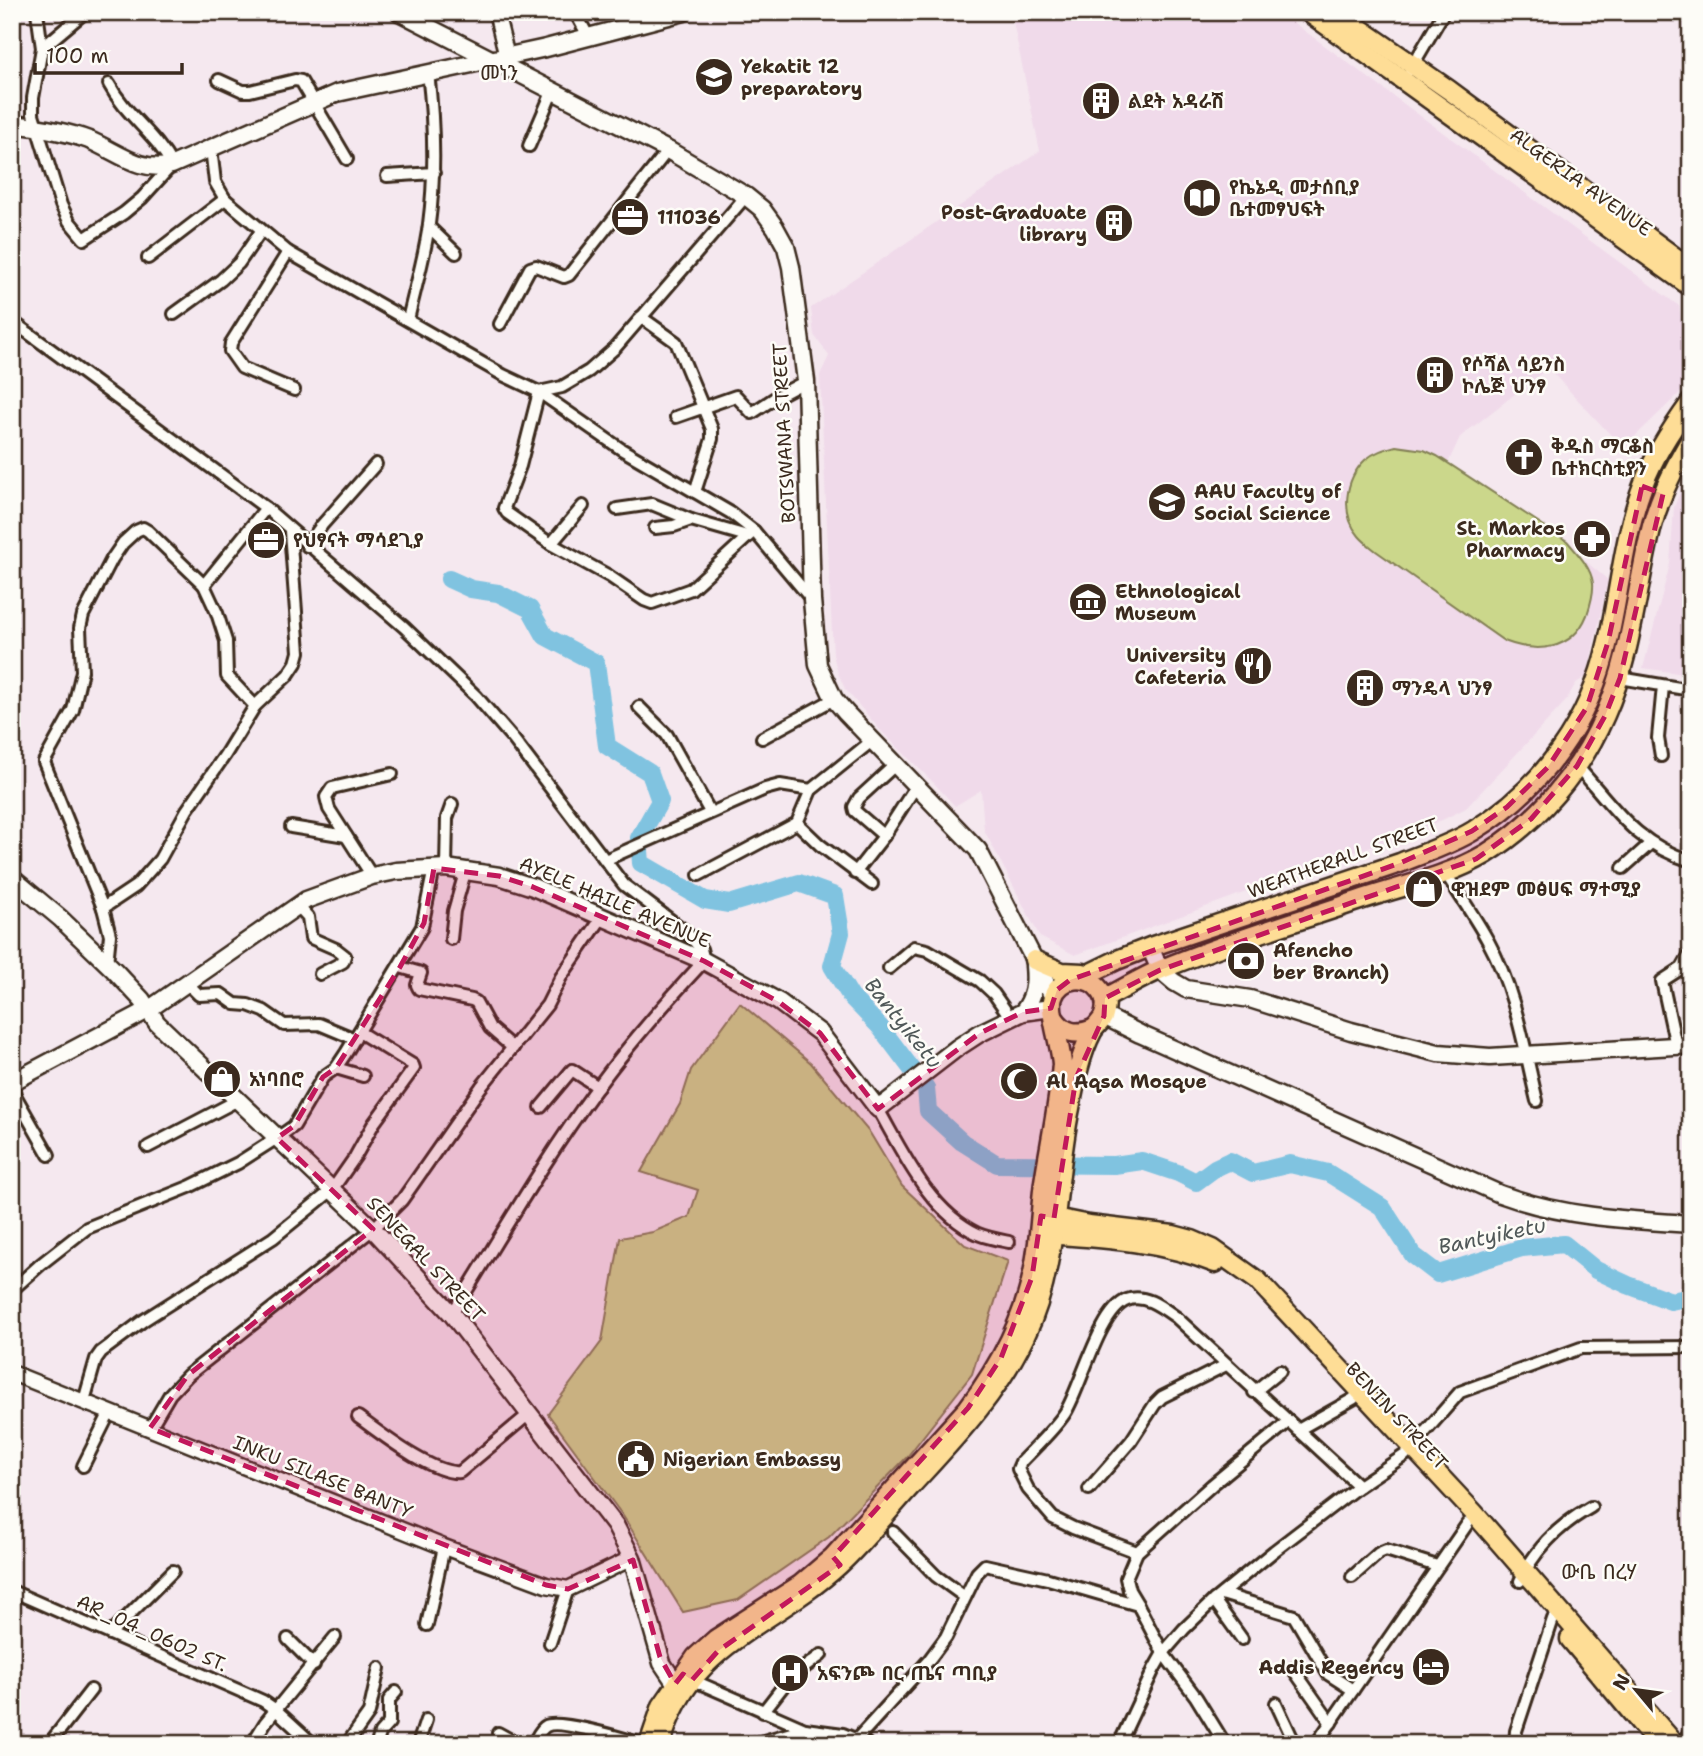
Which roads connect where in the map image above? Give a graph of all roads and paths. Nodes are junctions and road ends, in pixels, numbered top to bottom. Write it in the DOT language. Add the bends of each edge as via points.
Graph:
graph roads {
  1 [pos="37,12"];
  2 [pos="85,12"];
  3 [pos="399,12"];
  4 [pos="496,12"];
  5 [pos="575,12"];
  6 [pos="684,12"];
  7 [pos="1308,12"];
  8 [pos="1336,12"];
  9 [pos="1444,12"];
  10 [pos="658,15"];
  11 [pos="588,36"];
  12 [pos="42,48"];
  13 [pos="499,59"];
  14 [pos="1413,65"];
  15 [pos="428,72"];
  16 [pos="219,80"];
  17 [pos="1402,82"];
  18 [pos="109,84"];
  19 [pos="553,90"];
  20 [pos="314,102"];
  21 [pos="12,124"];
  22 [pos="37,127"];
  23 [pos="529,146"];
  24 [pos="211,148"];
  25 [pos="667,150"];
  26 [pos="347,159"];
  27 [pos="172,165"];
  28 [pos="434,173"];
  29 [pos="387,176"];
  30 [pos="746,196"];
  31 [pos="225,199"];
  32 [pos="429,227"];
  33 [pos="261,231"];
  34 [pos="1631,233"];
  35 [pos="288,252"];
  36 [pos="456,253"];
  37 [pos="148,258"];
  38 [pos="1691,269"];
  39 [pos="1691,287"];
  40 [pos="174,314"];
  41 [pos="641,317"];
  42 [pos="408,320"];
  43 [pos="12,321"];
  44 [pos="500,324"];
  45 [pos="806,381"];
  46 [pos="294,390"];
  47 [pos="539,392"];
  48 [pos="1691,402"];
  49 [pos="704,408"];
  50 [pos="676,417"];
  51 [pos="1691,439"];
  52 [pos="376,464"];
  53 [pos="1643,486"];
  54 [pos="695,492"];
  55 [pos="1663,494"];
  56 [pos="583,506"];
  57 [pos="266,509"];
  58 [pos="617,509"];
  59 [pos="691,520"];
  60 [pos="655,528"];
  61 [pos="290,531"];
  62 [pos="751,534"];
  63 [pos="551,544"];
  64 [pos="307,546"];
  65 [pos="204,586"];
  66 [pos="812,600"];
  67 [pos="1620,678"];
  68 [pos="1663,686"];
  69 [pos="1691,690"];
  70 [pos="834,699"];
  71 [pos="255,706"];
  72 [pos="639,707"];
  73 [pos="762,738"];
  74 [pos="873,740"];
  75 [pos="1661,756"];
  76 [pos="896,764"];
  77 [pos="1577,766"];
  78 [pos="392,774"];
  79 [pos="916,786"];
  80 [pos="811,790"];
  81 [pos="452,804"];
  82 [pos="710,812"];
  83 [pos="797,823"];
  84 [pos="291,827"];
  85 [pos="346,836"];
  86 [pos="884,836"];
  87 [pos="1651,844"];
  88 [pos="605,860"];
  89 [pos="1689,860"];
  90 [pos="440,868"];
  91 [pos="1623,868"];
  92 [pos="466,869"];
  93 [pos="1445,872"];
  94 [pos="855,873"];
  95 [pos="1691,873"];
  96 [pos="372,876"];
  97 [pos="699,876"];
  98 [pos="12,878"];
  99 [pos="872,884"];
  100 [pos="297,905"];
  101 [pos="103,908"];
  102 [pos="603,916"];
  103 [pos="451,939"];
  104 [pos="1150,947"];
  105 [pos="1691,952"];
  106 [pos="1034,960"];
  107 [pos="704,961"];
  108 [pos="107,963"];
  109 [pos="400,967"];
  110 [pos="889,968"];
  111 [pos="1160,970"];
  112 [pos="320,974"];
  113 [pos="1084,976"];
  114 [pos="186,982"];
  115 [pos="1052,1008"];
  116 [pos="148,1010"];
  117 [pos="1016,1014"];
  118 [pos="1101,1014"];
  119 [pos="357,1036"];
  120 [pos="1683,1045"];
  121 [pos="513,1048"];
  122 [pos="1526,1055"];
  123 [pos="336,1068"];
  124 [pos="363,1076"];
  125 [pos="12,1082"];
  126 [pos="598,1087"];
  127 [pos="12,1090"];
  128 [pos="237,1100"];
  129 [pos="1537,1101"];
  130 [pos="541,1107"];
  131 [pos="878,1109"];
  132 [pos="1057,1136"];
  133 [pos="277,1138"];
  134 [pos="149,1147"];
  135 [pos="49,1156"];
  136 [pos="332,1190"];
  137 [pos="1052,1191"];
  138 [pos="1691,1224"];
  139 [pos="1047,1225"];
  140 [pos="373,1229"];
  141 [pos="1094,1232"];
  142 [pos="1009,1242"];
  143 [pos="1046,1266"];
  144 [pos="12,1290"];
  145 [pos="452,1314"];
  146 [pos="1691,1347"];
  147 [pos="1226,1365"];
  148 [pos="1280,1371"];
  149 [pos="12,1373"];
  150 [pos="1254,1392"];
  151 [pos="1357,1395"];
  152 [pos="84,1401"];
  153 [pos="110,1412"];
  154 [pos="529,1414"];
  155 [pos="358,1417"];
  156 [pos="1288,1422"];
  157 [pos="150,1428"];
  158 [pos="1298,1430"];
  159 [pos="1409,1451"];
  160 [pos="83,1466"];
  161 [pos="1359,1486"];
  162 [pos="1089,1489"];
  163 [pos="1591,1507"];
  164 [pos="1468,1523"];
  165 [pos="893,1532"];
  166 [pos="444,1547"];
  167 [pos="1137,1552"];
  168 [pos="836,1561"];
  169 [pos="626,1562"];
  170 [pos="1437,1566"];
  171 [pos="173,1571"];
  172 [pos="1523,1576"];
  173 [pos="1352,1577"];
  174 [pos="568,1589"];
  175 [pos="14,1595"];
  176 [pos="965,1597"];
  177 [pos="1218,1597"];
  178 [pos="1138,1605"];
  179 [pos="1556,1614"];
  180 [pos="428,1625"];
  181 [pos="110,1634"];
  182 [pos="335,1637"];
  183 [pos="288,1639"];
  184 [pos="1242,1639"];
  185 [pos="550,1643"];
  186 [pos="1163,1654"];
  187 [pos="821,1655"];
  188 [pos="314,1665"];
  189 [pos="379,1668"];
  190 [pos="1293,1669"];
  191 [pos="683,1683"];
  192 [pos="91,1690"];
  193 [pos="1353,1690"];
  194 [pos="396,1692"];
  195 [pos="1276,1703"];
  196 [pos="276,1710"];
  197 [pos="763,1712"];
  198 [pos="426,1720"];
  199 [pos="1331,1723"];
  200 [pos="805,1730"];
  201 [pos="1691,1730"];
  202 [pos="498,1733"];
  203 [pos="599,1738"];
  204 [pos="862,1741"];
  205 [pos="49,1744"];
  206 [pos="252,1744"];
  207 [pos="313,1744"];
  208 [pos="347,1744"];
  209 [pos="377,1744"];
  210 [pos="418,1744"];
  211 [pos="518,1744"];
  212 [pos="533,1744"];
  213 [pos="642,1744"];
  214 [pos="649,1744"];
  215 [pos="661,1744"];
  216 [pos="753,1744"];
  217 [pos="1119,1744"];
  218 [pos="1225,1744"];
  219 [pos="1295,1744"];
  220 [pos="1316,1744"];
  221 [pos="1515,1744"];
  222 [pos="1658,1744"];
  223 [pos="1675,1744"];
  224 [pos="1681,1744"];
  1 -- 12 [label="street"];
  2 -- 12 [label="street"];
  3 -- 13 [label="main road, BOTSWANA STREET"];
  4 -- 13 [label="street"];
  5 -- 11 [label="street"];
  6 -- 10 [label="main road"];
  7 -- 17 [label="main road, ALGERIA AVENUE"];
  8 -- 14 [label="main road, ALGERIA AVENUE"];
  9 -- 14 [label="street"];
  10 -- 11 [label="main road"];
  11 -- 13 [label="main road"];
  12 -- 22 [label="street" via="33,98"];
  13 -- 15 [label="main road"];
  13 -- 19 [label="main road, BOTSWANA STREET"];
  14 -- 17 [label="street"];
  14 -- 34 [label="main road, ALGERIA AVENUE"];
  15 -- 20 [label="main road"];
  15 -- 28 [label="street" via="435,129"];
  16 -- 20 [label="street" via="243,91 301,81"];
  17 -- 34 [label="main road, ALGERIA AVENUE"];
  18 -- 27 [label="street"];
  19 -- 23 [label="street"];
  19 -- 25 [label="main road, BOTSWANA STREET"];
  20 -- 24 [label="main road"];
  20 -- 26 [label="street"];
  21 -- 22 [label="main road"];
  22 -- 27 [label="main road" via="88,140 139,165"];
  22 -- 27 [label="street" via="61,205 83,239 124,213"];
  24 -- 27 [label="main road"];
  24 -- 31 [label="street" via="215,182"];
  25 -- 30 [label="main road, BOTSWANA STREET"];
  25 -- 44 [label="street" via="569,275 530,268"];
  28 -- 29 [label="street"];
  28 -- 32 [label="street"];
  30 -- 41 [label="street"];
  30 -- 45 [label="main road, BOTSWANA STREET" via="762,209 786,247 796,289"];
  31 -- 33 [label="street"];
  31 -- 37 [label="street"];
  32 -- 36 [label="street"];
  32 -- 42 [label="street"];
  33 -- 35 [label="street"];
  33 -- 40 [label="street" via="239,263"];
  34 -- 38 [label="main road, ALGERIA AVENUE"];
  34 -- 39 [label="main road, ALGERIA AVENUE"];
  35 -- 42 [label="street"];
  35 -- 46 [label="street" via="230,351 242,368"];
  41 -- 47 [label="street" via="589,372 562,387"];
  41 -- 49 [label="street" via="676,342"];
  42 -- 47 [label="street"];
  43 -- 57 [label="street"];
  45 -- 49 [label="street" via="752,413 736,396"];
  45 -- 66 [label="main road, BOTSWANA STREET"];
  47 -- 54 [label="street" via="621,449"];
  47 -- 63 [label="street" via="504,508"];
  48 -- 53 [label="main road, WEATHERALL STREET"];
  49 -- 50 [label="street"];
  49 -- 54 [label="street" via="712,439"];
  51 -- 55 [label="main road"];
  52 -- 64 [label="street"];
  53 -- 55 [label="main road"];
  53 -- 104 [label="main road, WEATHERALL STREET" via="1598,681 1575,729 1531,785 1472,831 1437,848"];
  54 -- 62 [label="street" via="731,513"];
  55 -- 67 [label="main road"];
  56 -- 63 [label="street"];
  57 -- 61 [label="street"];
  57 -- 65 [label="street"];
  58 -- 59 [label="street" via="652,504"];
  59 -- 60 [label="street"];
  59 -- 62 [label="street"];
  61 -- 64 [label="street"];
  61 -- 71 [label="street" via="299,652 288,675"];
  62 -- 63 [label="street" via="691,589 652,603"];
  62 -- 66 [label="street"];
  64 -- 88 [label="street" via="476,695"];
  65 -- 71 [label="street" via="226,641 227,676"];
  65 -- 101 [label="street" via="143,528 123,543 83,615 82,671 73,710 44,762"];
  66 -- 70 [label="main road, BOTSWANA STREET" via="818,665"];
  67 -- 68 [label="street"];
  67 -- 77 [label="main road" via="1600,727"];
  68 -- 69 [label="street"];
  68 -- 75 [label="street" via="1658,738"];
  70 -- 73 [label="street"];
  70 -- 74 [label="main road, BOTSWANA STREET"];
  71 -- 101 [label="street" via="160,859 136,886"];
  72 -- 82 [label="street" via="667,735"];
  74 -- 76 [label="main road, BOTSWANA STREET"];
  74 -- 80 [label="street"];
  76 -- 79 [label="main road, BOTSWANA STREET"];
  76 -- 86 [label="street" via="854,807"];
  77 -- 87 [label="street"];
  77 -- 93 [label="main road" via="1556,794 1506,840"];
  78 -- 85 [label="street" via="328,791 327,804"];
  79 -- 86 [label="street"];
  79 -- 106 [label="main road, BOTSWANA STREET" via="978,850"];
  80 -- 82 [label="street" via="780,785"];
  80 -- 83 [label="street"];
  81 -- 90 [label="street"];
  82 -- 88 [label="street"];
  83 -- 94 [label="street"];
  83 -- 97 [label="street"];
  84 -- 85 [label="street"];
  85 -- 96 [label="street"];
  86 -- 94 [label="street"];
  87 -- 89 [label="street"];
  87 -- 91 [label="street"];
  88 -- 107 [label="street" via="624,884 695,941"];
  89 -- 95 [label="street"];
  90 -- 92 [label="main road, AYELE HAILE AVENUE"];
  90 -- 96 [label="main road, AYELE HAILE AVENUE"];
  90 -- 109 [label="street" via="424,923"];
  92 -- 102 [label="main road, AYELE HAILE AVENUE" via="525,884"];
  92 -- 103 [label="street"];
  93 -- 111 [label="main road"];
  93 -- 122 [label="street" via="1489,941 1518,1016"];
  94 -- 99 [label="street"];
  96 -- 100 [label="main road, AYELE HAILE AVENUE"];
  98 -- 108 [label="main road, SENEGAL STREET"];
  100 -- 112 [label="street" via="308,917 311,938 345,956 343,962"];
  100 -- 114 [label="main road, AYELE HAILE AVENUE"];
  101 -- 108 [label="street" via="110,935"];
  102 -- 107 [label="main road, AYELE HAILE AVENUE"];
  102 -- 121 [label="street" via="547,1005"];
  104 -- 111 [label="main road"];
  104 -- 113 [label="main road, WEATHERALL STREET"];
  105 -- 120 [label="street" via="1682,968 1662,981"];
  106 -- 113 [label="main road"];
  106 -- 115 [label="main road, BOTSWANA STREET"];
  106 -- 117 [label="main road" via="1035,991"];
  107 -- 126 [label="street"];
  107 -- 131 [label="main road, AYELE HAILE AVENUE" via="779,1002 820,1033"];
  108 -- 116 [label="main road, SENEGAL STREET"];
  109 -- 119 [label="street"];
  109 -- 121 [label="street" via="421,973 419,989 476,1002 490,1028"];
  110 -- 117 [label="street" via="914,947 926,950 980,981"];
  111 -- 118 [label="main road"];
  111 -- 122 [label="main road" via="1186,989 1250,999 1438,1053"];
  113 -- 115 [label="main road" via="1062,984"];
  113 -- 118 [label="main road" via="1094,984"];
  114 -- 116 [label="main road, AYELE HAILE AVENUE"];
  114 -- 119 [label="street" via="199,995 223,995 235,1004 264,1011 284,1025 319,1024"];
  115 -- 117 [label="main road"];
  115 -- 118 [label="main road" via="1059,1026 1075,1034"];
  115 -- 132 [label="main road" via="1062,1047"];
  116 -- 125 [label="main road, AYELE HAILE AVENUE"];
  116 -- 128 [label="main road, SENEGAL STREET"];
  117 -- 131 [label="main road" via="957,1048"];
  118 -- 132 [label="main road"];
  118 -- 138 [label="main road" via="1500,1195 1580,1215"];
  119 -- 123 [label="street"];
  119 -- 136 [label="street" via="393,1052 414,1068"];
  120 -- 122 [label="main road"];
  121 -- 140 [label="street" via="402,1200"];
  122 -- 129 [label="street"];
  123 -- 124 [label="street"];
  123 -- 133 [label="street" via="323,1077 298,1121"];
  126 -- 130 [label="street" via="572,1070"];
  126 -- 145 [label="street"];
  127 -- 135 [label="street"];
  128 -- 133 [label="main road, SENEGAL STREET"];
  128 -- 134 [label="street"];
  131 -- 142 [label="street" via="912,1167 952,1217 980,1234"];
  132 -- 137 [label="main road"];
  133 -- 136 [label="main road, SENEGAL STREET"];
  133 -- 144 [label="street" via="188,1187 87,1228"];
  136 -- 140 [label="main road, SENEGAL STREET"];
  136 -- 152 [label="street" via="273,1238 101,1352"];
  137 -- 139 [label="main road"];
  137 -- 141 [label="main road"];
  139 -- 141 [label="main road, BENIN STREET"];
  139 -- 143 [label="main road"];
  139 -- 168 [label="main road" via="1024,1307 985,1385"];
  140 -- 145 [label="main road, SENEGAL STREET"];
  140 -- 157 [label="street" via="188,1375 170,1394"];
  141 -- 143 [label="main road" via="1061,1250"];
  141 -- 151 [label="main road, BENIN STREET" via="1173,1235 1213,1249 1258,1281"];
  143 -- 168 [label="main road" via="1027,1333 995,1390 963,1431"];
  145 -- 154 [label="main road, SENEGAL STREET"];
  146 -- 159 [label="street" via="1581,1348 1460,1392"];
  147 -- 150 [label="street"];
  147 -- 162 [label="street" via="1155,1404 1131,1441"];
  147 -- 167 [label="street" via="1156,1303 1128,1300 1117,1307 1102,1330 1064,1413 1021,1462 1020,1476 1052,1518"];
  148 -- 150 [label="street"];
  149 -- 152 [label="street, INKU SILASE BANTY"];
  150 -- 156 [label="street"];
  151 -- 158 [label="street"];
  151 -- 159 [label="main road, BENIN STREET"];
  152 -- 153 [label="street, INKU SILASE BANTY"];
  153 -- 157 [label="street, INKU SILASE BANTY"];
  153 -- 160 [label="street"];
  154 -- 155 [label="street" via="460,1472 450,1473 402,1448"];
  154 -- 169 [label="main road, SENEGAL STREET" via="615,1525"];
  156 -- 158 [label="street"];
  156 -- 167 [label="street"];
  157 -- 166 [label="street, INKU SILASE BANTY"];
  158 -- 161 [label="street"];
  159 -- 161 [label="street"];
  159 -- 164 [label="main road, BENIN STREET"];
  159 -- 172 [label="main road, BENIN STREET"];
  161 -- 177 [label="street"];
  163 -- 172 [label="street" via="1552,1535"];
  164 -- 170 [label="street"];
  164 -- 172 [label="main road, BENIN STREET"];
  165 -- 176 [label="street" via="936,1576"];
  166 -- 174 [label="street, INKU SILASE BANTY" via="527,1579"];
  166 -- 180 [label="street"];
  167 -- 178 [label="street" via="1126,1578"];
  168 -- 191 [label="main road" via="716,1639 696,1657"];
  169 -- 174 [label="street"];
  169 -- 191 [label="main road, SENEGAL STREET" via="664,1667"];
  170 -- 173 [label="street" via="1387,1550"];
  170 -- 193 [label="street"];
  171 -- 181 [label="street"];
  172 -- 179 [label="main road, BENIN STREET"];
  174 -- 185 [label="street"];
  175 -- 181 [label="street, AR_04_0602 ST."];
  176 -- 178 [label="street" via="985,1565"];
  176 -- 204 [label="street" via="946,1637"];
  177 -- 184 [label="street"];
  177 -- 186 [label="street"];
  177 -- 193 [label="street" via="1294,1616 1325,1670"];
  178 -- 186 [label="street"];
  179 -- 221 [label="street"];
  179 -- 222 [label="main road, BENIN STREET"];
  179 -- 223 [label="main road, BENIN STREET"];
  181 -- 196 [label="street, AR_04_0602 ST."];
  182 -- 188 [label="street"];
  183 -- 188 [label="street"];
  186 -- 217 [label="street"];
  186 -- 218 [label="street"];
  187 -- 197 [label="street" via="788,1680"];
  188 -- 196 [label="street"];
  189 -- 208 [label="street" via="369,1713"];
  190 -- 199 [label="street"];
  191 -- 197 [label="street"];
  191 -- 214 [label="main road" via="662,1706"];
  191 -- 215 [label="main road"];
  192 -- 205 [label="street"];
  193 -- 199 [label="street"];
  194 -- 209 [label="street" via="389,1700 389,1723"];
  195 -- 219 [label="street"];
  196 -- 206 [label="street"];
  196 -- 207 [label="street, AR_04_0602 ST."];
  197 -- 200 [label="street"];
  198 -- 210 [label="street"];
  199 -- 220 [label="street"];
  200 -- 204 [label="street"];
  200 -- 216 [label="street"];
  201 -- 224 [label="street"];
  202 -- 211 [label="street"];
  203 -- 212 [label="street" via="555,1724 547,1725"];
  203 -- 213 [label="street"];
}
